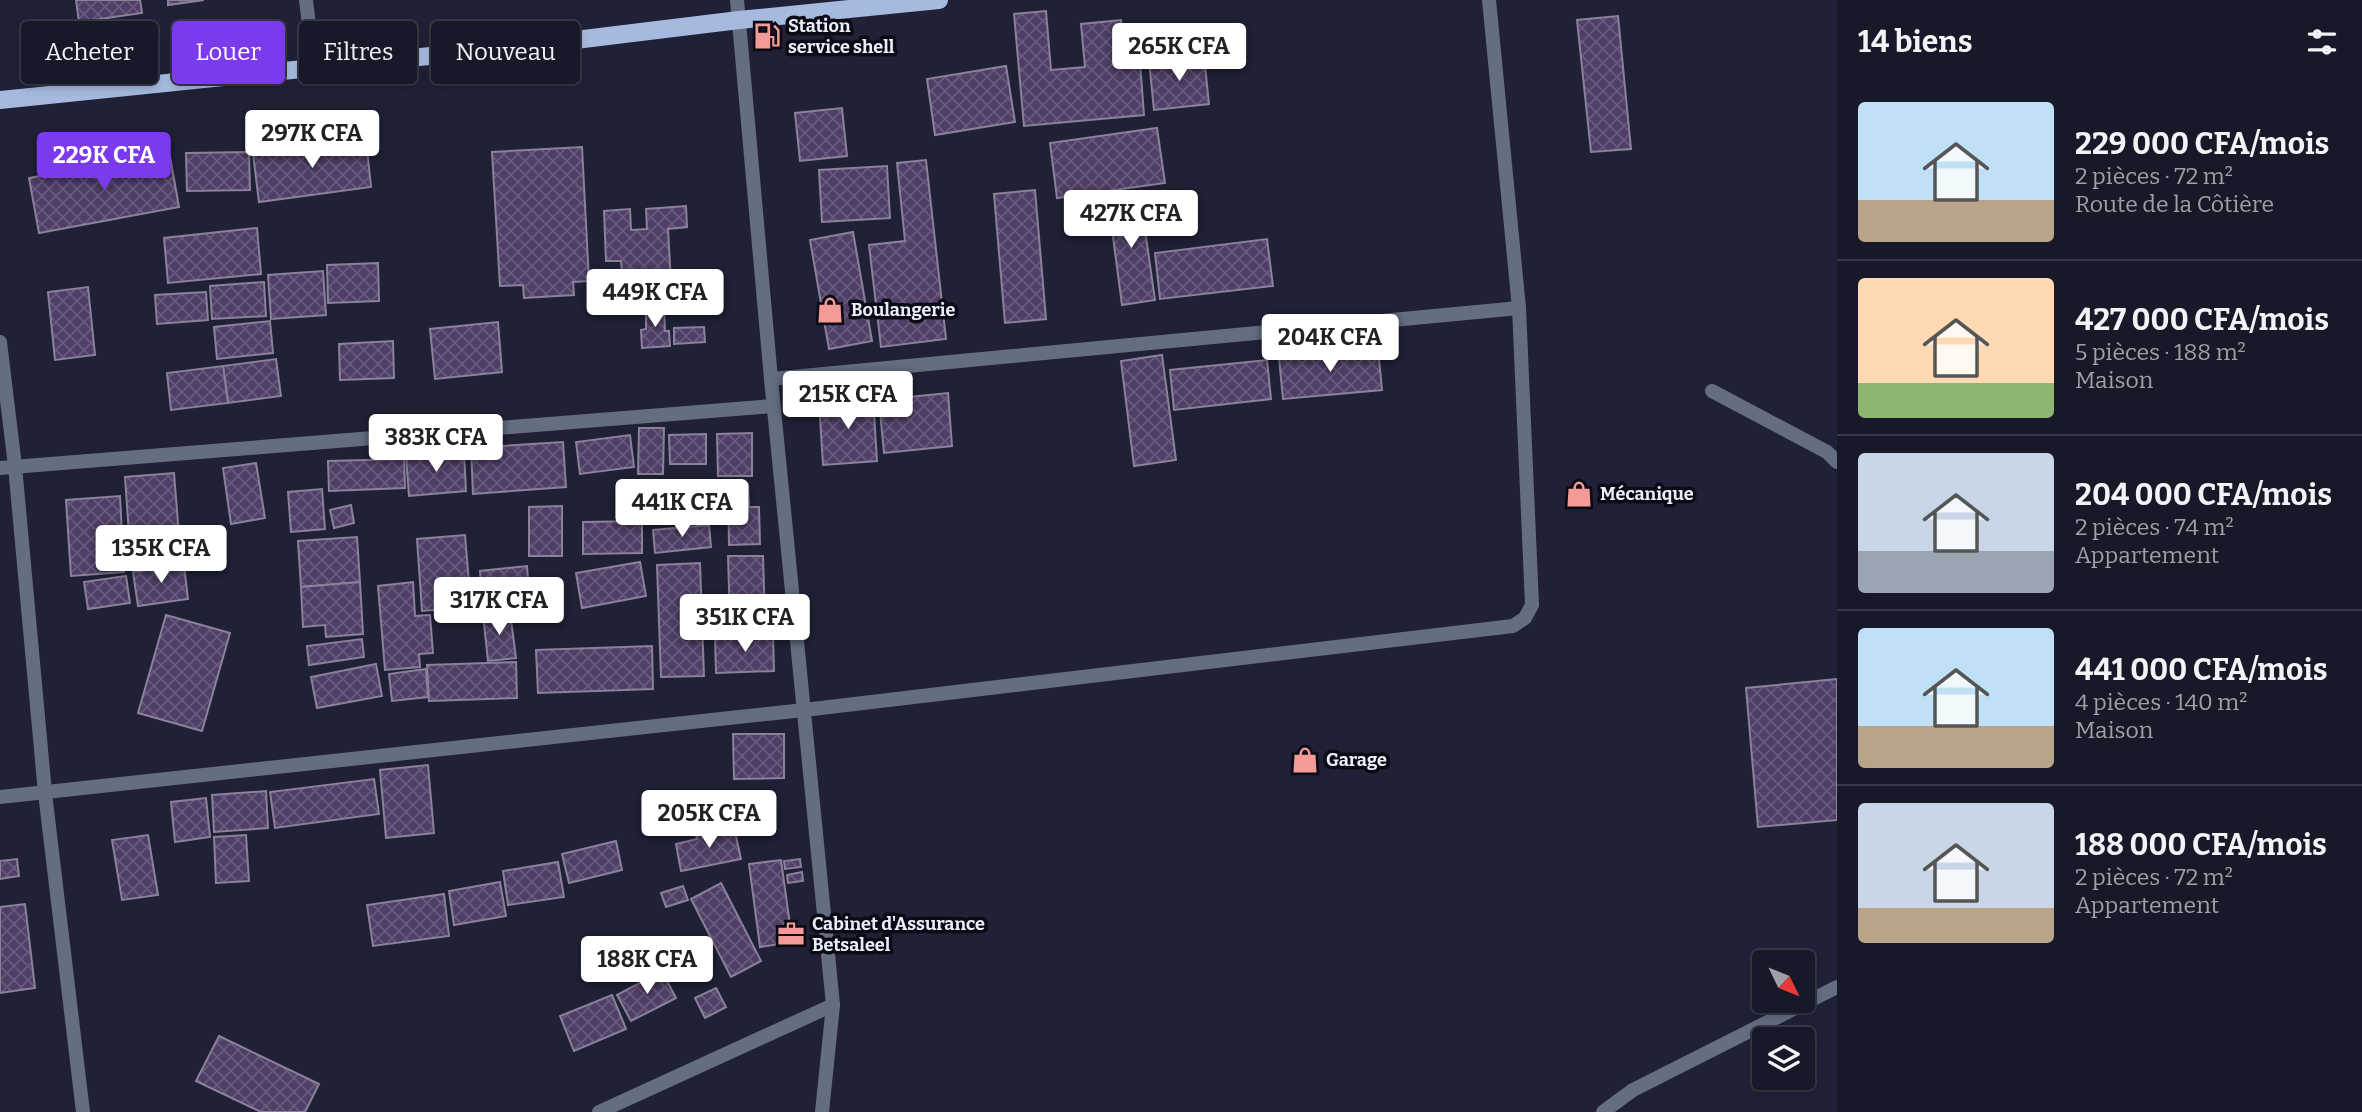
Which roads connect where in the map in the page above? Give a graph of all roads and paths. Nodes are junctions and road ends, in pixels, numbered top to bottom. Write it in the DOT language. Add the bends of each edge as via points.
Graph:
graph roads {
  1 [pos="306,0"];
  2 [pos="737,0"];
  3 [pos="939,0"];
  4 [pos="1489,0"];
  5 [pos="739,20"];
  6 [pos="309,21"];
  7 [pos="417,57"];
  8 [pos="299,69"];
  9 [pos="0,100"];
  10 [pos="1519,308"];
  11 [pos="0,342"];
  12 [pos="771,379"];
  13 [pos="1712,391"];
  14 [pos="773,406"];
  15 [pos="1837,462"];
  16 [pos="8,467"];
  17 [pos="804,710"];
  18 [pos="45,793"];
  19 [pos="0,797"];
  20 [pos="1837,987"];
  21 [pos="833,1005"];
  22 [pos="83,1112"];
  23 [pos="599,1112"];
  24 [pos="822,1112"];
  25 [pos="1603,1112"];
  1 -- 6 [label="street"];
  2 -- 5 [label="street"];
  3 -- 5 [label="main road"];
  4 -- 10 [label="street"];
  5 -- 7 [label="main road"];
  5 -- 12 [label="street"];
  8 -- 9 [label="main road"];
  10 -- 12 [label="street"];
  10 -- 17 [label="street" via="1532,605 1525,618 1513,626"];
  11 -- 16 [label="street"];
  12 -- 14 [label="street"];
  13 -- 15 [label="street" via="1827,452"];
  14 -- 16 [label="street"];
  14 -- 17 [label="street"];
  16 -- 18 [label="street"];
  17 -- 18 [label="street"];
  17 -- 21 [label="street"];
  18 -- 19 [label="street"];
  18 -- 22 [label="street"];
  20 -- 25 [label="street" via="1633,1090"];
  21 -- 23 [label="street"];
  21 -- 24 [label="street"];
}
